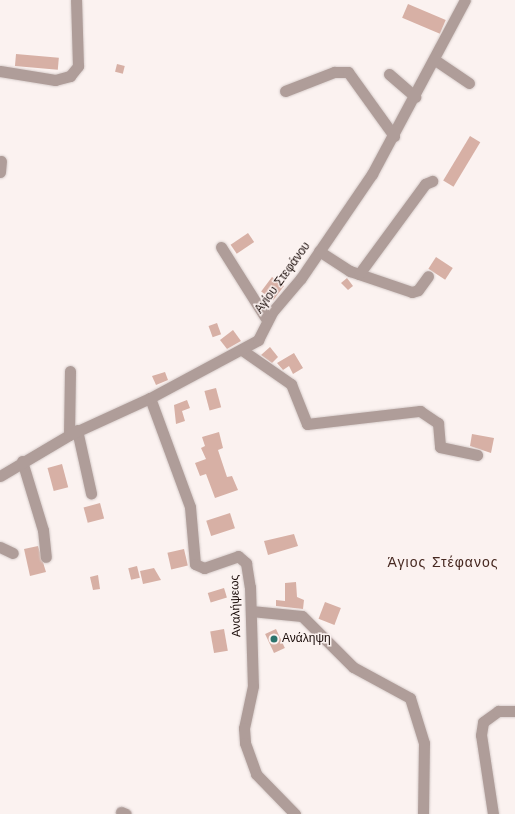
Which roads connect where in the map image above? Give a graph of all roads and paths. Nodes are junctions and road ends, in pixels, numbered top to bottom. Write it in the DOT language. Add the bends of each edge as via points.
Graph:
graph roads {
  1 [pos="76,0"];
  2 [pos="465,0"];
  3 [pos="435,60"];
  4 [pos="0,71"];
  5 [pos="389,74"];
  6 [pos="469,83"];
  7 [pos="285,91"];
  8 [pos="415,97"];
  9 [pos="394,136"];
  10 [pos="432,181"];
  11 [pos="221,247"];
  12 [pos="319,251"];
  13 [pos="359,274"];
  14 [pos="428,276"];
  15 [pos="267,320"];
  16 [pos="242,350"];
  17 [pos="70,371"];
  18 [pos="150,398"];
  19 [pos="73,432"];
  20 [pos="477,455"];
  21 [pos="22,461"];
  22 [pos="0,476"];
  23 [pos="91,493"];
  24 [pos="0,547"];
  25 [pos="13,553"];
  26 [pos="46,557"];
  27 [pos="251,611"];
  28 [pos="515,711"];
  29 [pos="295,814"];
  30 [pos="423,814"];
  31 [pos="493,814"];
  1 -- 4 [label="street" via="78,66 70,76 55,80"];
  2 -- 3 [label="street, Αγίου Στεφάνου"];
  3 -- 6 [label="street"];
  3 -- 8 [label="street, Αγίου Στεφάνου"];
  5 -- 8 [label="street"];
  7 -- 9 [label="street" via="334,72 348,72"];
  8 -- 9 [label="street, Αγίου Στεφάνου"];
  9 -- 12 [label="street, Αγίου Στεφάνου"];
  10 -- 13 [label="street" via="425,184"];
  11 -- 15 [label="street"];
  12 -- 13 [label="street"];
  12 -- 15 [label="street, Αγίου Στεφάνου"];
  13 -- 14 [label="street" via="412,292 418,290"];
  15 -- 16 [label="street, Αγίου Στεφάνου" via="258,340"];
  16 -- 18 [label="street, Αγίου Στεφάνου"];
  16 -- 20 [label="street" via="291,384 307,424 420,411 438,423 440,447"];
  17 -- 19 [label="street"];
  18 -- 19 [label="street, Αγίου Στεφάνου"];
  18 -- 27 [label="street, Αναλήψεως" via="190,507 194,531 193,562 204,568 242,557 250,581"];
  19 -- 21 [label="street, Αγίου Στεφάνου"];
  19 -- 23 [label="street"];
  21 -- 22 [label="street, Αγίου Στεφάνου"];
  21 -- 26 [label="street" via="43,530"];
  24 -- 25 [label="street"];
  27 -- 29 [label="street, Αναλήψεως" via="253,686 244,733 247,753 260,780 285,801"];
  27 -- 30 [label="street" via="302,616 354,668 410,698 424,743"];
  28 -- 31 [label="street" via="498,711 483,722 481,735"];
}
